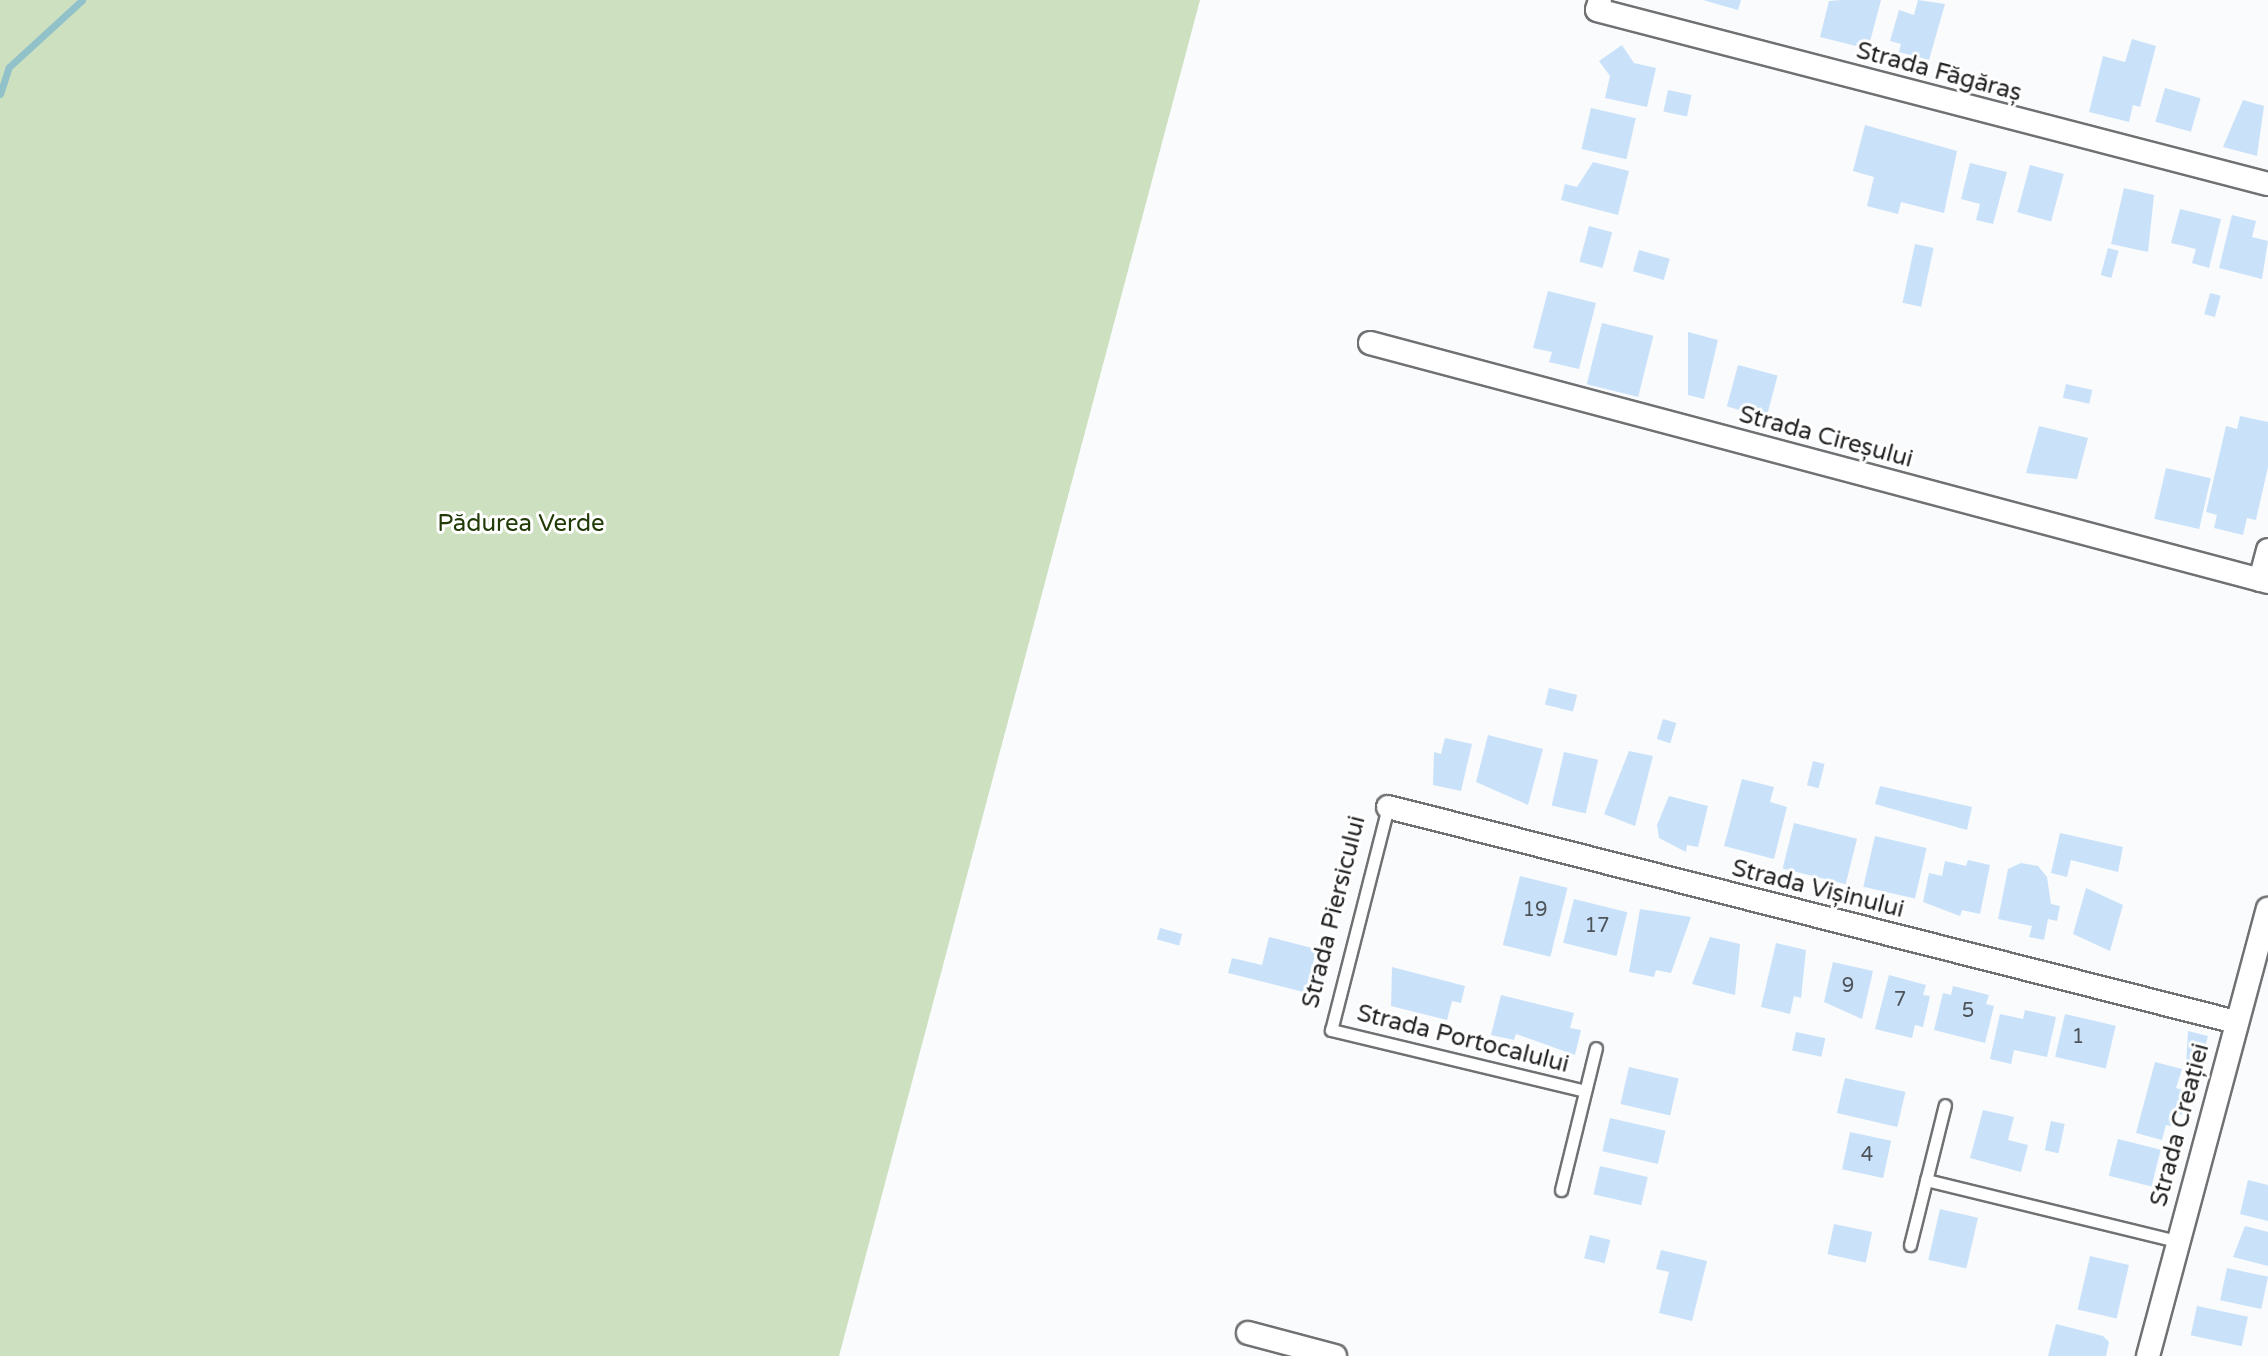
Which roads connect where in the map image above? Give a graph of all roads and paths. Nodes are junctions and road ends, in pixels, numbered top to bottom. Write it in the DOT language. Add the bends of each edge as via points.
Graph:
graph roads {
  1 [pos="1599,5"];
  2 [pos="2268,184"];
  3 [pos="1370,343"];
  4 [pos="2268,550"];
  5 [pos="2264,581"];
  6 [pos="1388,807"];
  7 [pos="2268,909"];
  8 [pos="2236,1022"];
  9 [pos="1331,1030"];
  10 [pos="1596,1048"];
  11 [pos="1585,1091"];
  12 [pos="1945,1105"];
  13 [pos="1926,1180"];
  14 [pos="1561,1190"];
  15 [pos="2176,1241"];
  16 [pos="1910,1245"];
  17 [pos="1248,1333"];
  18 [pos="1335,1356"];
  19 [pos="2148,1356"];
  1 -- 2 [label="street, Strada Făgăraș"];
  3 -- 5 [label="street, Strada Cireșului"];
  4 -- 5 [label="street"];
  6 -- 8 [label="street, Strada Vișinului"];
  6 -- 9 [label="lane, Strada Piersicului"];
  7 -- 8 [label="street, Strada Creației"];
  8 -- 15 [label="street, Strada Creației"];
  9 -- 11 [label="lane, Strada Portocalului"];
  10 -- 11 [label="lane, Strada Portocalului"];
  11 -- 14 [label="lane, Strada Portocalului"];
  12 -- 13 [label="lane"];
  13 -- 15 [label="lane"];
  13 -- 16 [label="lane"];
  15 -- 19 [label="street, Strada Creației"];
  17 -- 18 [label="street"];
}
